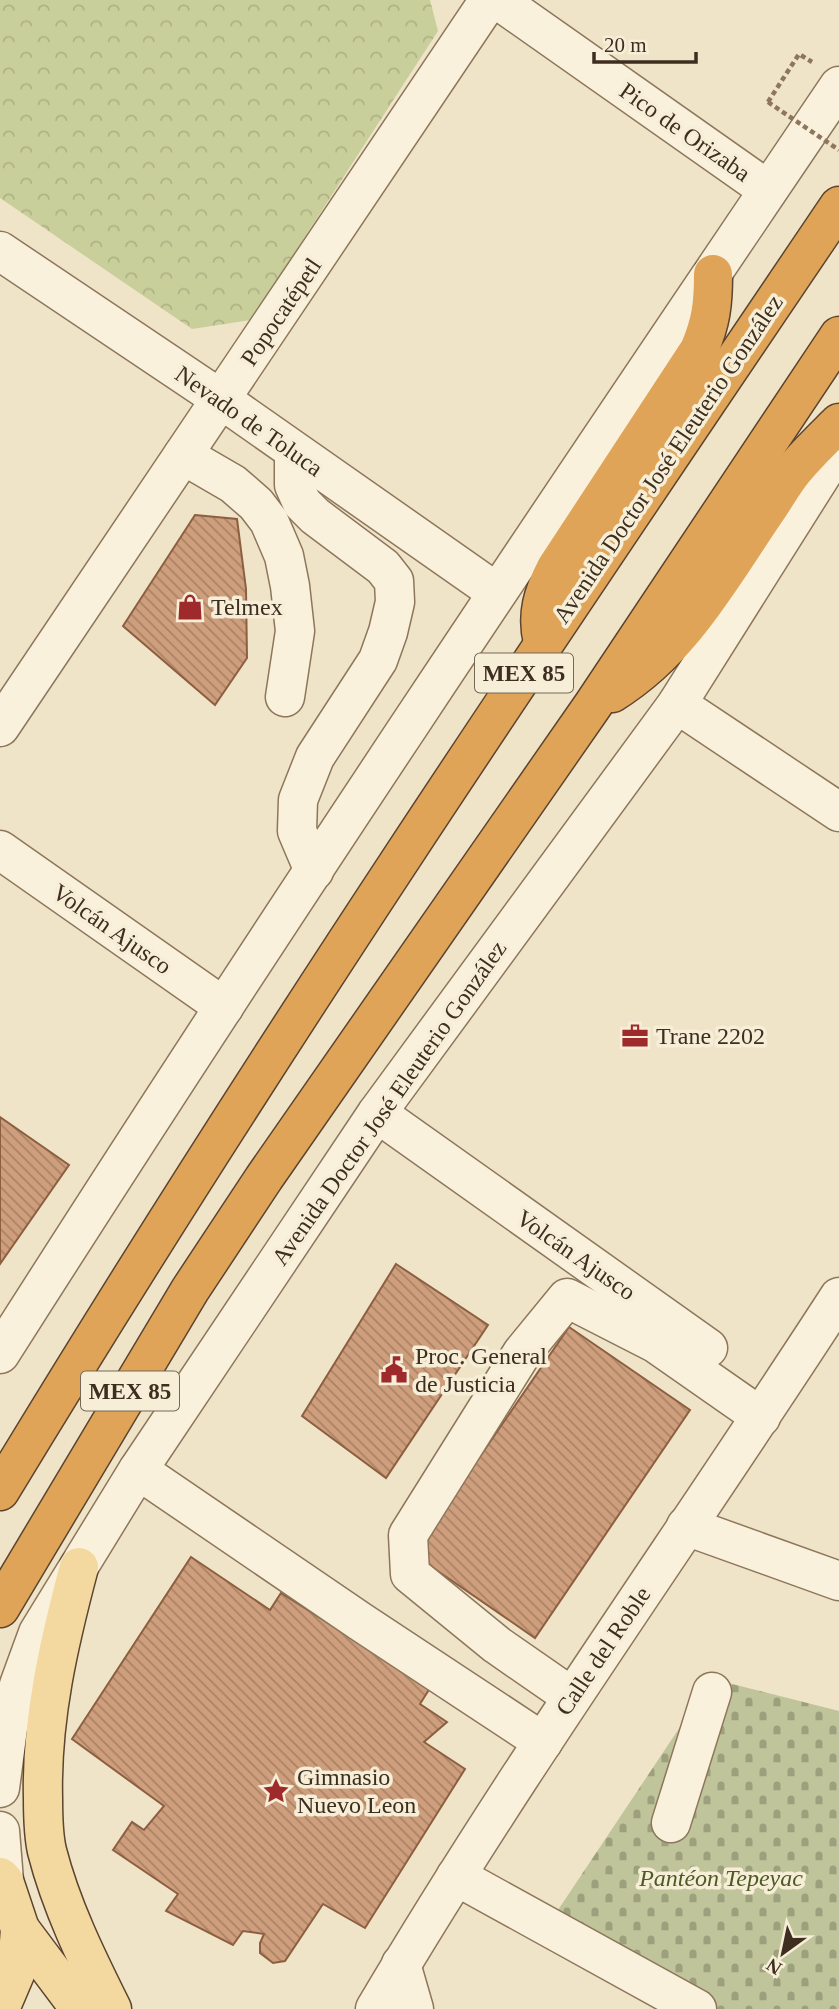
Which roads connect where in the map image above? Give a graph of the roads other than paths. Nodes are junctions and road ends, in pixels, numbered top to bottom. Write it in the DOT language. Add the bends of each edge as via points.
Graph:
graph roads {
  1 [pos="489,0"];
  2 [pos="498,0"];
  3 [pos="829,76"];
  4 [pos="768,190"];
  5 [pos="839,206"];
  6 [pos="0,251"];
  7 [pos="713,274"];
  8 [pos="839,335"];
  9 [pos="222,400"];
  10 [pos="839,423"];
  11 [pos="839,447"];
  12 [pos="294,453"];
  13 [pos="183,455"];
  14 [pos="496,592"];
  15 [pos="544,643"];
  16 [pos="285,697"];
  17 [pos="677,704"];
  18 [pos="593,705"];
  19 [pos="0,727"];
  20 [pos="839,812"];
  21 [pos="0,850"];
  22 [pos="314,871"];
  23 [pos="224,1007"];
  24 [pos="377,1113"];
  25 [pos="839,1297"];
  26 [pos="0,1354"];
  27 [pos="768,1406"];
  28 [pos="138,1470"];
  29 [pos="0,1491"];
  30 [pos="686,1526"];
  31 [pos="79,1567"];
  32 [pos="839,1581"];
  33 [pos="0,1608"];
  34 [pos="38,1633"];
  35 [pos="0,1669"];
  36 [pos="712,1692"];
  37 [pos="572,1697"];
  38 [pos="543,1742"];
  39 [pos="0,1788"];
  40 [pos="671,1823"];
  41 [pos="0,1831"];
  42 [pos="456,1876"];
  43 [pos="2,1879"];
  44 [pos="20,1929"];
  45 [pos="401,1964"];
  46 [pos="0,2009"];
  47 [pos="80,2009"];
  48 [pos="112,2009"];
  49 [pos="375,2009"];
  50 [pos="414,2009"];
  51 [pos="697,2009"];
  1 -- 9 [label="street, Popocatépetl"];
  2 -- 4 [label="street, Pico de Orizaba"];
  3 -- 4 [label="street"];
  4 -- 7 [label="street"];
  5 -- 15 [label="highway, Avenida Doctor José Eleuterio González / MEX 85"];
  6 -- 9 [label="street, Nevado de Toluca"];
  7 -- 14 [label="street"];
  7 -- 15 [label="highway" via="710,325 699,350 546,587 539,626"];
  8 -- 18 [label="highway, MEX 85"];
  9 -- 12 [label="street, Nevado de Toluca"];
  9 -- 13 [label="street, Popocatépetl"];
  10 -- 18 [label="highway" via="794,471 688,627 631,682"];
  11 -- 17 [label="street, Avenida Doctor José Eleuterio González"];
  12 -- 14 [label="street, Nevado de Toluca"];
  12 -- 22 [label="street" via="294,485 302,503 383,567 394,581 395,602 378,660 314,757 298,800 297,831"];
  13 -- 16 [label="street" via="233,484 256,504 284,556 295,631"];
  13 -- 19 [label="street, Popocatépetl"];
  14 -- 22 [label="street"];
  15 -- 29 [label="highway, Avenida Doctor José Eleuterio González / MEX 85" via="215,1144"];
  17 -- 20 [label="street"];
  17 -- 24 [label="street, Avenida Doctor José Eleuterio González"];
  18 -- 33 [label="highway, MEX 85" via="190,1290"];
  21 -- 23 [label="street, Volcán Ajusco"];
  22 -- 23 [label="street"];
  23 -- 26 [label="street"];
  24 -- 27 [label="street, Volcán Ajusco"];
  24 -- 28 [label="street, Avenida Doctor José Eleuterio González"];
  25 -- 27 [label="street, Calle del Roble"];
  27 -- 30 [label="street, Calle del Roble"];
  27 -- 37 [label="street" via="567,1298 522,1353 408,1535 410,1574 497,1645"];
  28 -- 31 [label="street, Avenida Doctor José Eleuterio González"];
  28 -- 38 [label="street"];
  30 -- 32 [label="street"];
  30 -- 37 [label="street, Calle del Roble"];
  31 -- 34 [label="street, Avenida Doctor José Eleuterio González"];
  31 -- 48 [label="main road" via="50,1699 42,1773 43,1818 61,1894"];
  34 -- 35 [label="street"];
  34 -- 39 [label="street, Avenida Doctor José Eleuterio González" via="11,1717"];
  36 -- 40 [label="street"];
  37 -- 38 [label="street, Calle del Roble"];
  38 -- 42 [label="street, Calle del Roble"];
  41 -- 43 [label="street"];
  42 -- 45 [label="street, Calle del Roble"];
  42 -- 51 [label="street"];
  43 -- 44 [label="main road"];
  44 -- 46 [label="main road" via="17,1969"];
  44 -- 47 [label="main road"];
  45 -- 49 [label="street, Calle del Roble"];
  45 -- 50 [label="street"];
}
